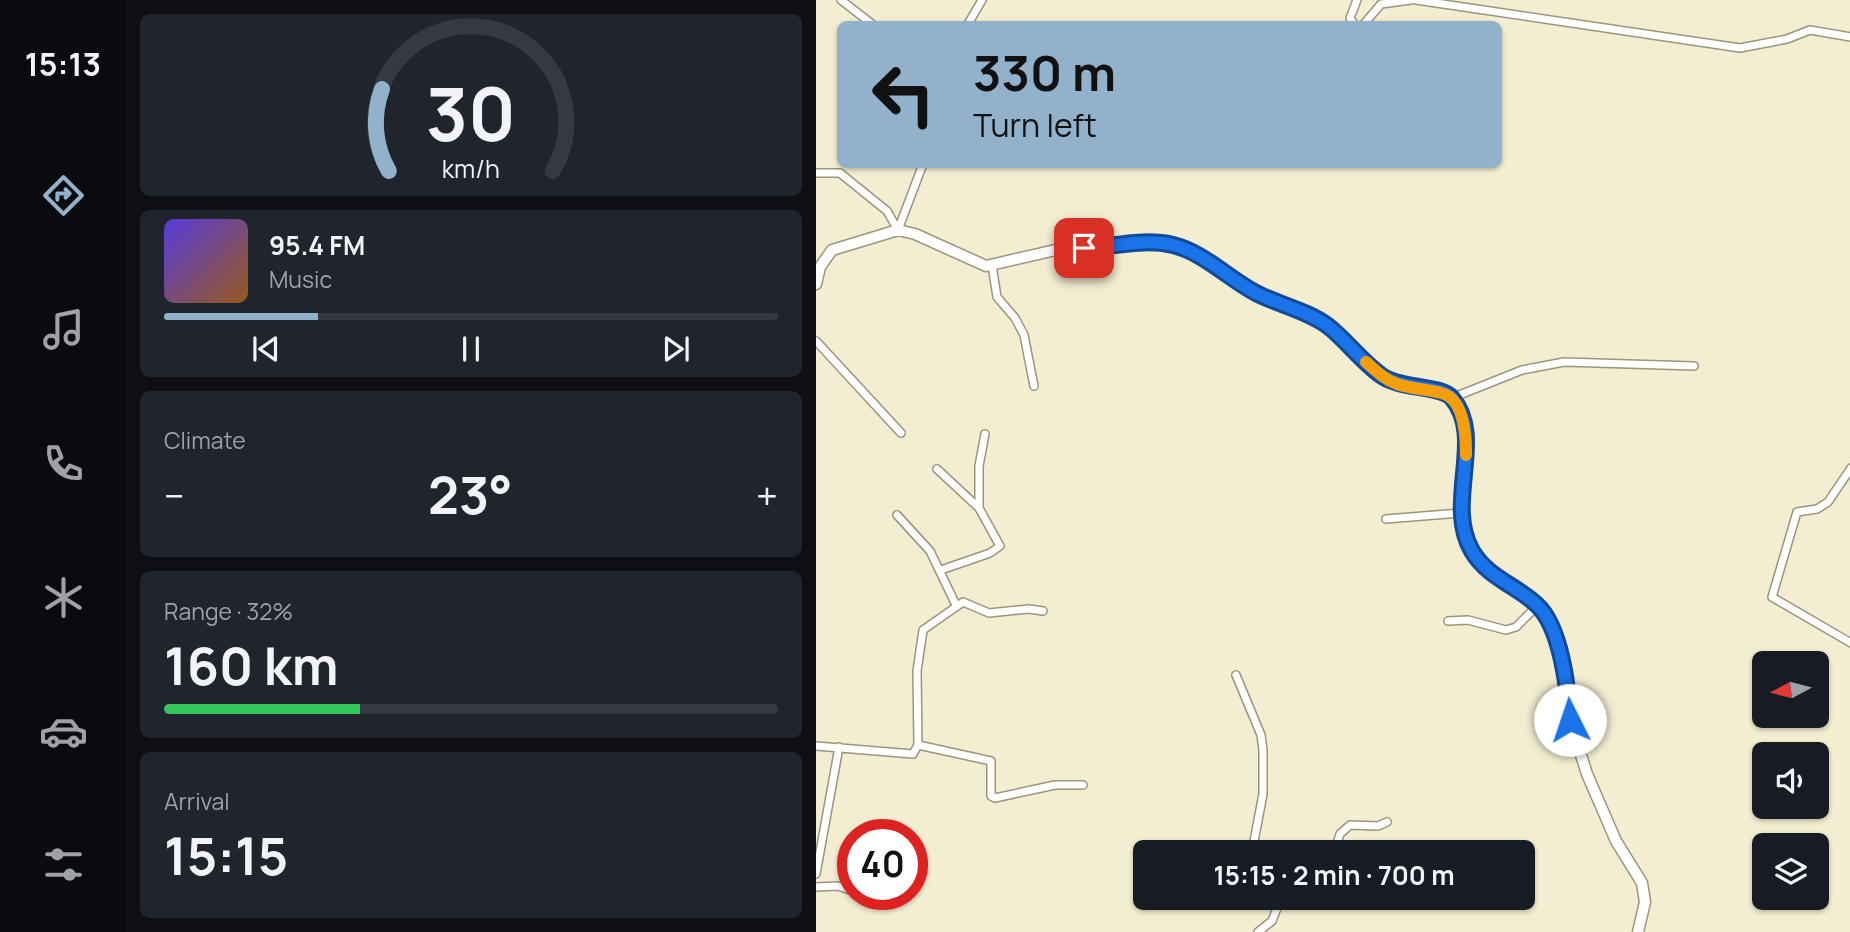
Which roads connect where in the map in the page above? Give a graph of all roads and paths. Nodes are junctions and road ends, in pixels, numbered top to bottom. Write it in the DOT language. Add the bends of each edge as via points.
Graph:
graph roads {
  1 [pos="841,0"];
  2 [pos="982,0"];
  3 [pos="1357,0"];
  4 [pos="1413,0"];
  5 [pos="868,21"];
  6 [pos="970,21"];
  7 [pos="1352,21"];
  8 [pos="1367,21"];
  9 [pos="1850,37"];
  10 [pos="921,168"];
  11 [pos="816,173"];
  12 [pos="898,230"];
  13 [pos="992,265"];
  14 [pos="816,284"];
  15 [pos="816,341"];
  16 [pos="1694,366"];
  17 [pos="1034,386"];
  18 [pos="1452,398"];
  19 [pos="901,433"];
  20 [pos="985,434"];
  21 [pos="1850,468"];
  22 [pos="937,469"];
  23 [pos="979,508"];
  24 [pos="1460,513"];
  25 [pos="897,515"];
  26 [pos="1386,519"];
  27 [pos="941,570"];
  28 [pos="956,605"];
  29 [pos="1538,606"];
  30 [pos="1044,611"];
  31 [pos="1448,621"];
  32 [pos="1850,643"];
  33 [pos="1236,675"];
  34 [pos="918,745"];
  35 [pos="816,746"];
  36 [pos="839,747"];
  37 [pos="1083,785"];
  38 [pos="1387,822"];
  39 [pos="1254,840"];
  40 [pos="1338,840"];
  41 [pos="816,874"];
  42 [pos="837,886"];
  43 [pos="816,887"];
  44 [pos="1277,910"];
  45 [pos="1258,932"];
  46 [pos="1638,932"];
  1 -- 5 [label="street"];
  2 -- 6 [label="street"];
  3 -- 7 [label="street"];
  4 -- 8 [label="street" via="1381,4"];
  4 -- 9 [label="street" via="1740,48 1810,30"];
  10 -- 12 [label="street"];
  11 -- 12 [label="street" via="840,173 887,211"];
  12 -- 13 [label="street"];
  12 -- 14 [label="street" via="832,250 820,267"];
  13 -- 17 [label="street" via="997,297 1024,335"];
  13 -- 18 [label="street" via="1064,248 1105,247 1127,241 1187,249 1258,294 1328,326 1383,377"];
  15 -- 19 [label="street"];
  16 -- 18 [label="street" via="1564,362 1522,370"];
  18 -- 24 [label="street" via="1465,428"];
  20 -- 23 [label="street"];
  21 -- 32 [label="street" via="1828,502 1797,512 1772,597"];
  22 -- 23 [label="street"];
  23 -- 27 [label="street" via="998,549"];
  24 -- 26 [label="street"];
  24 -- 29 [label="street" via="1475,556 1502,583"];
  25 -- 27 [label="street"];
  27 -- 28 [label="street"];
  28 -- 30 [label="street" via="963,602 989,613"];
  28 -- 34 [label="street" via="923,630 917,671"];
  29 -- 31 [label="street" via="1516,627 1506,630 1468,620"];
  29 -- 46 [label="street" via="1566,668 1570,720 1587,774 1616,841 1642,883 1645,902"];
  33 -- 39 [label="street" via="1263,750 1263,794"];
  34 -- 36 [label="street" via="913,754 904,755"];
  34 -- 37 [label="street" via="991,761 991,796 995,798 1055,785"];
  35 -- 36 [label="street"];
  36 -- 41 [label="street"];
  38 -- 40 [label="street" via="1350,825"];
  42 -- 43 [label="street"];
  44 -- 45 [label="street" via="1272,921"];
}
